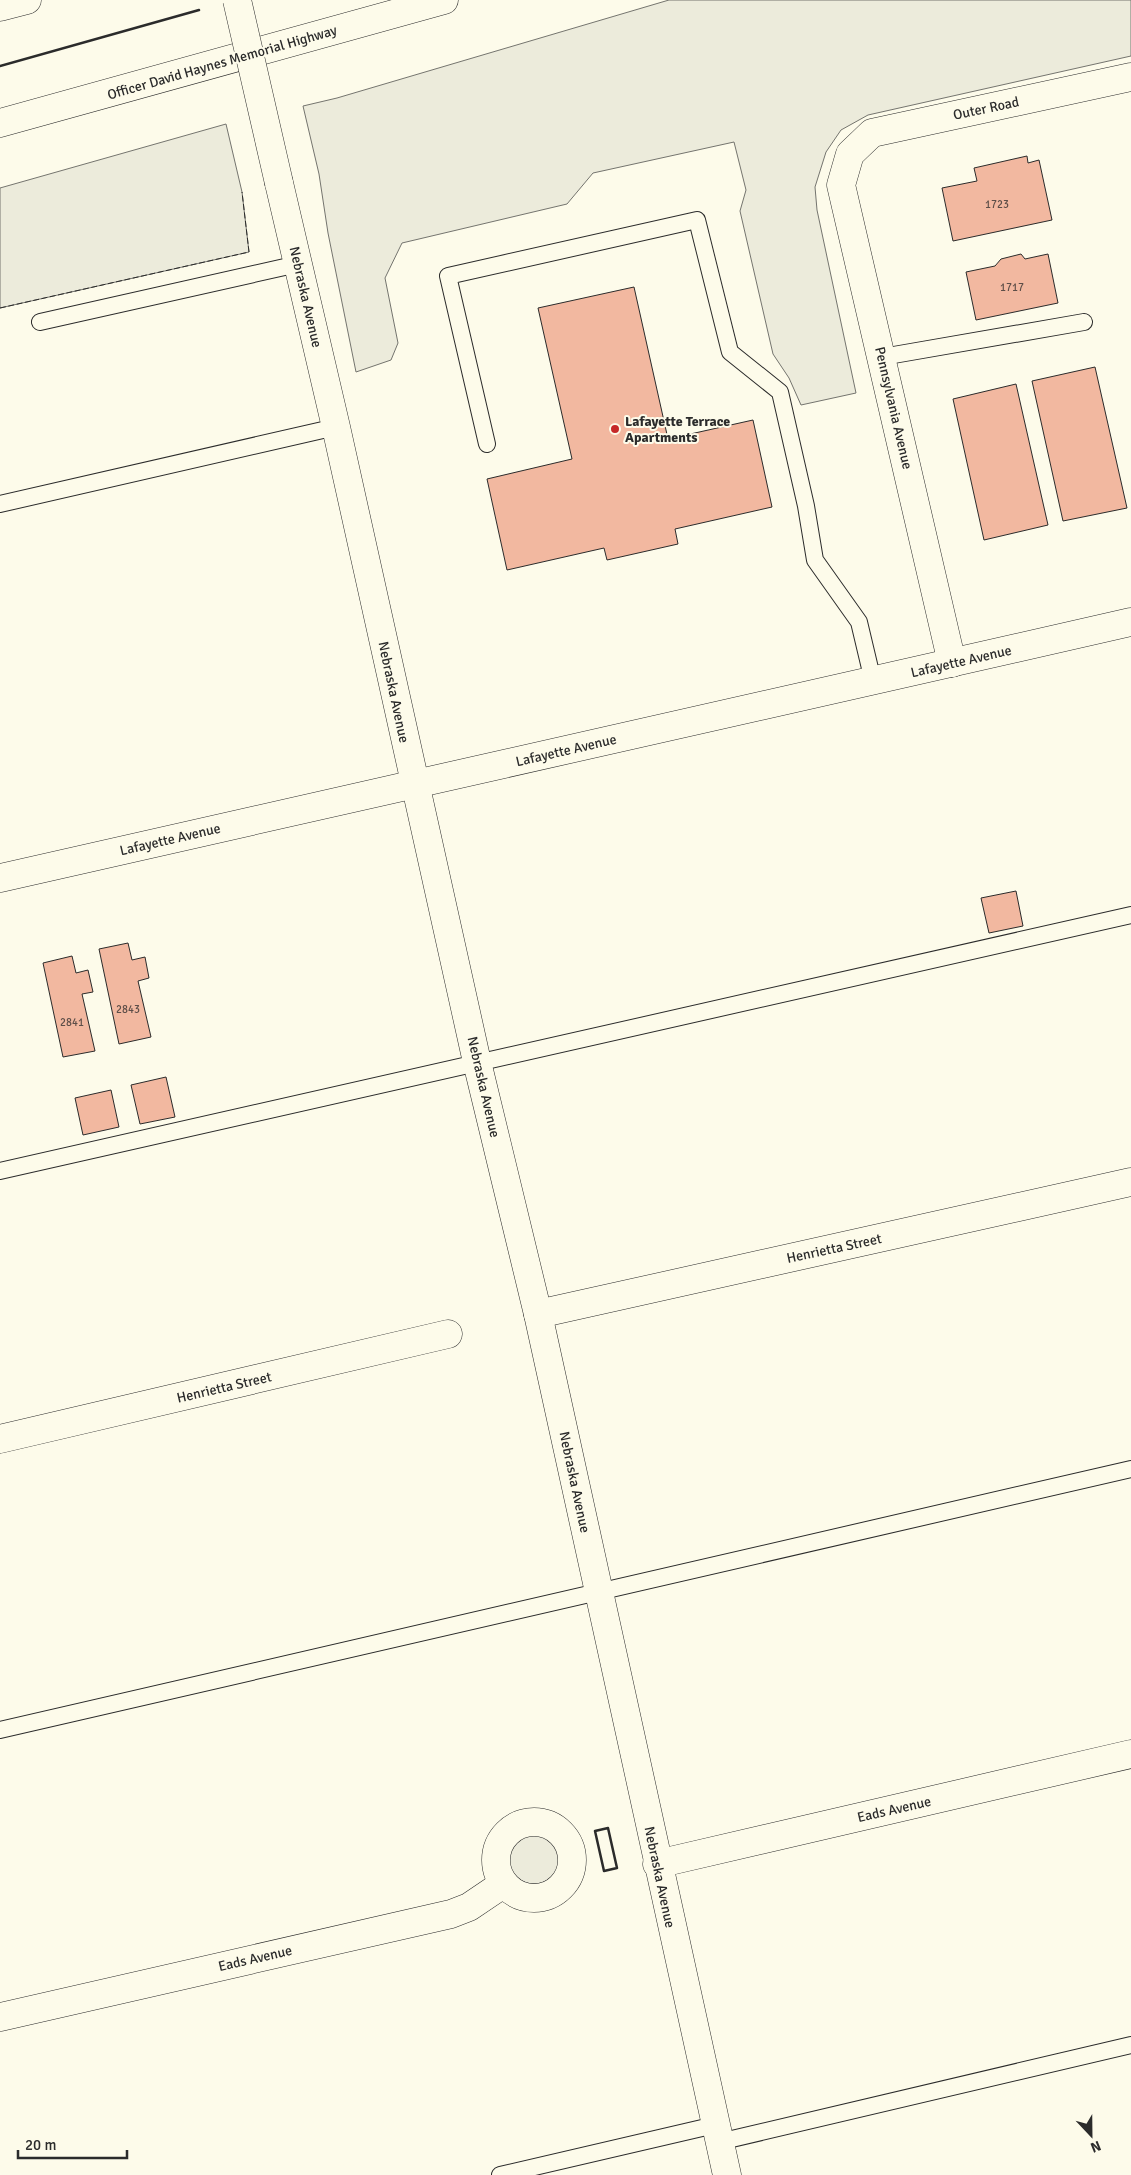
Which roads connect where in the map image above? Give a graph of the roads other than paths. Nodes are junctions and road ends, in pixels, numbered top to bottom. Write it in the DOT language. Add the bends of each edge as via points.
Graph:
graph roads {
  1 [pos="27,0"];
  2 [pos="236,0"];
  3 [pos="444,0"];
  4 [pos="0,8"];
  5 [pos="1131,77"];
  6 [pos="0,124"];
  7 [pos="850,154"];
  8 [pos="298,264"];
  9 [pos="40,322"];
  10 [pos="1084,322"];
  11 [pos="882,357"];
  12 [pos="336,426"];
  13 [pos="487,444"];
  14 [pos="0,504"];
  15 [pos="1130,625"];
  16 [pos="952,663"];
  17 [pos="873,681"];
  18 [pos="415,784"];
  19 [pos="0,878"];
  20 [pos="1131,915"];
  21 [pos="477,1062"];
  22 [pos="0,1171"];
  23 [pos="1131,1182"];
  24 [pos="538,1314"];
  25 [pos="448,1334"];
  26 [pos="0,1439"];
  27 [pos="1131,1469"];
  28 [pos="599,1593"];
  29 [pos="0,1730"];
  30 [pos="1131,1754"];
  31 [pos="657,1864"];
  32 [pos="503,1884"];
  33 [pos="0,2017"];
  34 [pos="1131,2046"];
  35 [pos="717,2133"];
  36 [pos="500,2175"];
  37 [pos="727,2175"];
  1 -- 4 [label="main road"];
  2 -- 8 [label="main road, Nebraska Avenue, bridge"];
  3 -- 6 [label="main road, Officer David Haynes Memorial Highway"];
  5 -- 7 [label="main road, Outer Road" via="872,133"];
  7 -- 11 [label="main road, Pennsylvania Avenue" via="841,185"];
  8 -- 9 [label="lane"];
  8 -- 12 [label="main road, Nebraska Avenue"];
  10 -- 11 [label="lane"];
  11 -- 16 [label="main road, Pennsylvania Avenue"];
  12 -- 14 [label="lane"];
  12 -- 18 [label="main road, Nebraska Avenue"];
  13 -- 17 [label="lane" via="448,276 697,220 730,352 780,392 816,560 859,622"];
  15 -- 16 [label="main road, Lafayette Avenue"];
  16 -- 17 [label="main road, Lafayette Avenue"];
  17 -- 18 [label="main road, Lafayette Avenue"];
  18 -- 19 [label="main road, Lafayette Avenue"];
  18 -- 21 [label="main road, Nebraska Avenue"];
  20 -- 21 [label="lane"];
  21 -- 22 [label="lane"];
  21 -- 24 [label="main road, Nebraska Avenue"];
  23 -- 24 [label="main road, Henrietta Street"];
  24 -- 28 [label="main road, Nebraska Avenue"];
  25 -- 26 [label="main road, Henrietta Street"];
  27 -- 28 [label="lane"];
  28 -- 29 [label="lane"];
  28 -- 31 [label="main road, Nebraska Avenue"];
  30 -- 31 [label="main road, Eads Avenue"];
  31 -- 35 [label="main road, Nebraska Avenue"];
  32 -- 33 [label="main road, Eads Avenue" via="469,1907 451,1914"];
  34 -- 35 [label="lane"];
  35 -- 36 [label="lane"];
  35 -- 37 [label="main road, Nebraska Avenue"];
}
